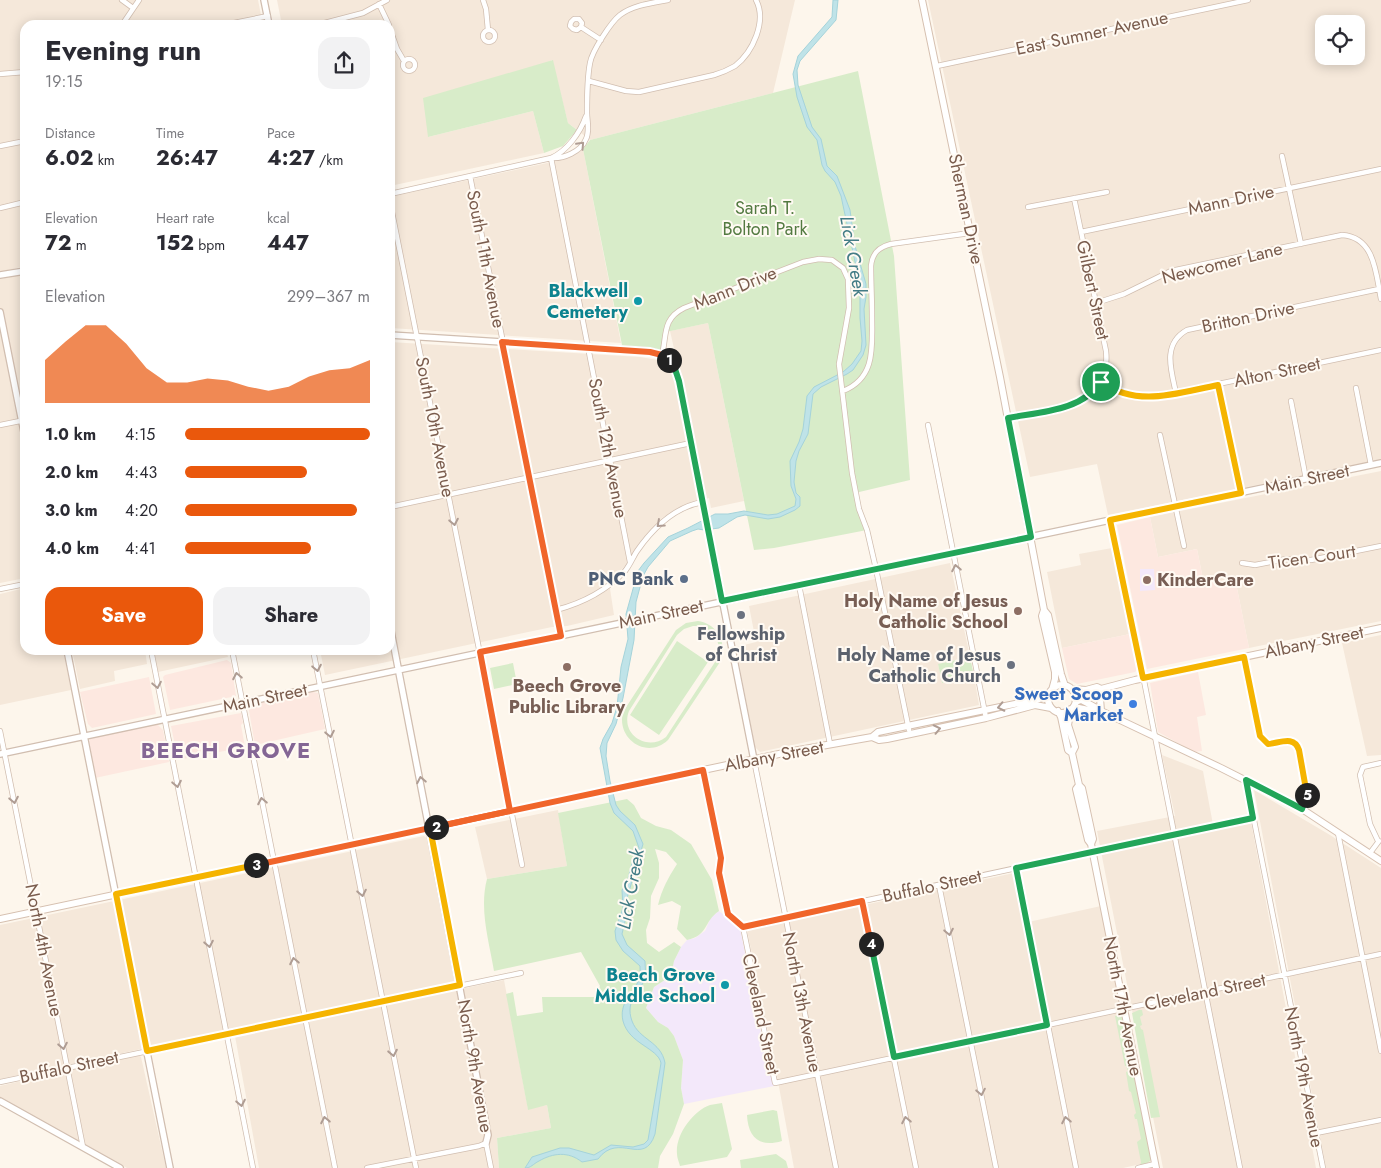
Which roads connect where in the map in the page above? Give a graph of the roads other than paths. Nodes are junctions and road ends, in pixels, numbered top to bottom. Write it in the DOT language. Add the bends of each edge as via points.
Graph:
graph roads {
  1 [pos="122,0"];
  2 [pos="139,0"];
  3 [pos="264,0"];
  4 [pos="387,0"];
  5 [pos="483,0"];
  6 [pos="668,0"];
  7 [pos="756,0"];
  8 [pos="922,0"];
  9 [pos="1248,0"];
  10 [pos="379,4"];
  11 [pos="133,8"];
  12 [pos="268,16"];
  13 [pos="125,20"];
  14 [pos="248,20"];
  15 [pos="268,20"];
  16 [pos="336,20"];
  17 [pos="387,20"];
  18 [pos="581,27"];
  19 [pos="488,30"];
  20 [pos="601,40"];
  21 [pos="395,44"];
  22 [pos="404,61"];
  23 [pos="936,66"];
  24 [pos="20,72"];
  25 [pos="0,74"];
  26 [pos="589,81"];
  27 [pos="587,113"];
  28 [pos="20,142"];
  29 [pos="0,146"];
  30 [pos="1282,156"];
  31 [pos="551,158"];
  32 [pos="1381,169"];
  33 [pos="470,176"];
  34 [pos="1288,188"];
  35 [pos="1107,192"];
  36 [pos="395,193"];
  37 [pos="1074,198"];
  38 [pos="20,203"];
  39 [pos="1028,207"];
  40 [pos="0,208"];
  41 [pos="395,227"];
  42 [pos="1081,232"];
  43 [pos="970,233"];
  44 [pos="1300,244"];
  45 [pos="20,272"];
  46 [pos="0,275"];
  47 [pos="1379,289"];
  48 [pos="1381,299"];
  49 [pos="1096,303"];
  50 [pos="0,312"];
  51 [pos="395,335"];
  52 [pos="417,337"];
  53 [pos="502,342"];
  54 [pos="588,347"];
  55 [pos="1381,350"];
  56 [pos="662,355"];
  57 [pos="1101,382"];
  58 [pos="1218,385"];
  59 [pos="1356,388"];
  60 [pos="843,392"];
  61 [pos="1176,393"];
  62 [pos="1290,401"];
  63 [pos="20,407"];
  64 [pos="1008,418"];
  65 [pos="20,422"];
  66 [pos="928,425"];
  67 [pos="0,426"];
  68 [pos="1160,434"];
  69 [pos="691,444"];
  70 [pos="610,460"];
  71 [pos="1381,463"];
  72 [pos="1371,465"];
  73 [pos="530,477"];
  74 [pos="1306,479"];
  75 [pos="1241,493"];
  76 [pos="448,494"];
  77 [pos="395,506"];
  78 [pos="704,506"];
  79 [pos="1175,506"];
  80 [pos="1110,520"];
  81 [pos="1031,537"];
  82 [pos="1184,546"];
  83 [pos="1381,546"];
  84 [pos="953,553"];
  85 [pos="630,562"];
  86 [pos="1242,563"];
  87 [pos="876,569"];
  88 [pos="20,585"];
  89 [pos="799,585"];
  90 [pos="0,589"];
  91 [pos="722,601"];
  92 [pos="556,610"];
  93 [pos="1044,610"];
  94 [pos="1381,628"];
  95 [pos="561,636"];
  96 [pos="395,650"];
  97 [pos="480,652"];
  98 [pos="68,655"];
  99 [pos="152,655"];
  100 [pos="233,655"];
  101 [pos="314,655"];
  102 [pos="1244,657"];
  103 [pos="399,670"];
  104 [pos="1143,678"];
  105 [pos="321,686"];
  106 [pos="1065,686"];
  107 [pos="1073,689"];
  108 [pos="1102,689"];
  109 [pos="1050,692"];
  110 [pos="242,702"];
  111 [pos="1076,703"];
  112 [pos="1051,708"];
  113 [pos="984,710"];
  114 [pos="1099,710"];
  115 [pos="1058,711"];
  116 [pos="986,718"];
  117 [pos="164,719"];
  118 [pos="908,728"];
  119 [pos="0,731"];
  120 [pos="84,736"];
  121 [pos="872,736"];
  122 [pos="1155,736"];
  123 [pos="830,744"];
  124 [pos="2,753"];
  125 [pos="1072,753"];
  126 [pos="754,760"];
  127 [pos="1381,763"];
  128 [pos="703,770"];
  129 [pos="1246,780"];
  130 [pos="1302,809"];
  131 [pos="510,811"];
  132 [pos="1253,818"];
  133 [pos="430,828"];
  134 [pos="1338,833"];
  135 [pos="1174,834"];
  136 [pos="1380,840"];
  137 [pos="352,845"];
  138 [pos="1093,852"];
  139 [pos="1370,853"];
  140 [pos="274,861"];
  141 [pos="1381,861"];
  142 [pos="522,865"];
  143 [pos="1016,868"];
  144 [pos="196,878"];
  145 [pos="939,884"];
  146 [pos="116,894"];
  147 [pos="862,901"];
  148 [pos="36,911"];
  149 [pos="786,918"];
  150 [pos="0,919"];
  151 [pos="743,927"];
  152 [pos="1381,954"];
  153 [pos="1363,958"];
  154 [pos="520,973"];
  155 [pos="1284,975"];
  156 [pos="460,985"];
  157 [pos="1205,992"];
  158 [pos="383,1001"];
  159 [pos="1124,1009"];
  160 [pos="305,1018"];
  161 [pos="1047,1025"];
  162 [pos="227,1034"];
  163 [pos="970,1041"];
  164 [pos="1381,1050"];
  165 [pos="147,1051"];
  166 [pos="894,1057"];
  167 [pos="67,1068"];
  168 [pos="817,1074"];
  169 [pos="0,1082"];
  170 [pos="0,1101"];
  171 [pos="1381,1120"];
  172 [pos="1316,1133"];
  173 [pos="486,1143"];
  174 [pos="82,1147"];
  175 [pos="414,1158"];
  176 [pos="1155,1166"];
  177 [pos="120,1168"];
  178 [pos="170,1168"];
  179 [pos="254,1168"];
  180 [pos="335,1168"];
  181 [pos="367,1168"];
  182 [pos="416,1168"];
  183 [pos="491,1168"];
  184 [pos="836,1168"];
  185 [pos="916,1168"];
  186 [pos="996,1168"];
  187 [pos="1076,1168"];
  188 [pos="1138,1168"];
  189 [pos="1240,1168"];
  190 [pos="1323,1168"];
  1 -- 11 [label="street"];
  2 -- 11 [label="street"];
  3 -- 12 [label="street"];
  4 -- 10 [label="street"];
  5 -- 19 [label="street"];
  6 -- 20 [label="street" via="622,13"];
  7 -- 26 [label="street" via="760,12 759,27 743,58 730,69 639,92"];
  8 -- 23 [label="main road, Sherman Drive"];
  9 -- 23 [label="street, East Sumner Avenue"];
  10 -- 16 [label="street" via="363,13"];
  10 -- 17 [label="street"];
  11 -- 13 [label="street"];
  12 -- 14 [label="street"];
  12 -- 15 [label="street"];
  18 -- 20 [label="street"];
  20 -- 26 [label="street" via="591,58"];
  21 -- 22 [label="street"];
  23 -- 43 [label="main road, Sherman Drive"];
  24 -- 25 [label="street"];
  26 -- 27 [label="street"];
  27 -- 31 [label="street" via="565,150"];
  31 -- 27 [label="street, one-way" via="563,157 582,145 588,133"];
  28 -- 29 [label="street"];
  30 -- 34 [label="street"];
  31 -- 33 [label="street"];
  31 -- 54 [label="street, South 12th Avenue"];
  32 -- 34 [label="street, Mann Drive"];
  33 -- 36 [label="street"];
  33 -- 53 [label="street, South 11th Avenue"];
  34 -- 42 [label="street, Mann Drive"];
  34 -- 44 [label="street"];
  35 -- 37 [label="street"];
  37 -- 39 [label="street"];
  37 -- 42 [label="street, Gilbert Street"];
  38 -- 40 [label="street"];
  41 -- 52 [label="street, South 10th Avenue"];
  42 -- 49 [label="street, Gilbert Street"];
  43 -- 60 [label="street" via="891,244 880,247 874,254 871,266 871,356 865,373"];
  43 -- 64 [label="main road, Sherman Drive"];
  44 -- 47 [label="street, Newcomer Lane" via="1339,236 1352,237 1363,243 1369,250"];
  44 -- 49 [label="street, Newcomer Lane" via="1171,271 1124,294"];
  45 -- 46 [label="street"];
  47 -- 48 [label="street"];
  47 -- 61 [label="street, Britton Drive" via="1187,330 1177,338 1170,351"];
  49 -- 57 [label="street, Gilbert Street" via="1107,356"];
  50 -- 63 [label="street"];
  51 -- 52 [label="street"];
  52 -- 53 [label="street"];
  52 -- 76 [label="street, South 10th Avenue"];
  53 -- 54 [label="street"];
  53 -- 73 [label="street, South 11th Avenue"];
  54 -- 56 [label="street"];
  54 -- 70 [label="street, South 12th Avenue"];
  55 -- 58 [label="street, Alton Street"];
  56 -- 60 [label="street, Mann Drive" via="667,325 680,310 798,263 832,260 845,270 848,279 850,303 839,357"];
  56 -- 69 [label="street, North 13th Avenue" via="671,362 676,373"];
  57 -- 61 [label="street, Alton Street" via="1118,392 1139,397"];
  57 -- 64 [label="street" via="1089,396 1076,404"];
  58 -- 61 [label="street, Alton Street"];
  58 -- 75 [label="street"];
  59 -- 72 [label="street"];
  60 -- 87 [label="street" via="854,489"];
  62 -- 74 [label="street"];
  64 -- 81 [label="main road, Sherman Drive"];
  65 -- 67 [label="street"];
  66 -- 84 [label="street"];
  68 -- 79 [label="street"];
  69 -- 70 [label="street"];
  69 -- 78 [label="street, North 13th Avenue"];
  70 -- 73 [label="street"];
  70 -- 85 [label="street, South 12th Avenue"];
  71 -- 72 [label="street, Main Street"];
  72 -- 74 [label="street, Main Street"];
  73 -- 76 [label="street"];
  73 -- 92 [label="street, South 11th Avenue"];
  74 -- 75 [label="street, Main Street"];
  75 -- 79 [label="street, Main Street"];
  76 -- 77 [label="street"];
  76 -- 97 [label="street, South 10th Avenue, one-way"];
  78 -- 85 [label="street, one-way" via="684,508 668,518 648,537"];
  78 -- 91 [label="street, North 13th Avenue"];
  79 -- 80 [label="street, Main Street"];
  79 -- 82 [label="street"];
  80 -- 81 [label="street, Main Street"];
  80 -- 104 [label="street"];
  81 -- 84 [label="street, Main Street"];
  81 -- 93 [label="main road"];
  83 -- 86 [label="street, Ticen Court" via="1311,560 1286,559 1255,565"];
  84 -- 87 [label="street, Main Street"];
  113 -- 84 [label="street, one-way"];
  85 -- 92 [label="street" via="616,580 595,595"];
  87 -- 89 [label="street, Main Street"];
  87 -- 118 [label="street"];
  88 -- 90 [label="street"];
  89 -- 91 [label="street, Main Street"];
  89 -- 123 [label="street"];
  91 -- 95 [label="street, Main Street"];
  91 -- 126 [label="street, North 13th Avenue"];
  92 -- 95 [label="street, South 11th Avenue"];
  93 -- 106 [label="main road" via="1048,615"];
  93 -- 109 [label="main road" via="1042,616 1055,679"];
  94 -- 102 [label="main road, Albany Street"];
  95 -- 97 [label="street, Main Street"];
  96 -- 103 [label="street, North 9th Avenue"];
  97 -- 103 [label="street, Main Street"];
  97 -- 131 [label="street, South 10th Avenue"];
  98 -- 120 [label="street"];
  99 -- 117 [label="street, one-way"];
  110 -- 100 [label="street, one-way"];
  101 -- 105 [label="street, one-way"];
  102 -- 104 [label="main road, Albany Street"];
  102 -- 130 [label="street" via="1261,738 1270,744 1290,741 1299,748 1307,792"];
  103 -- 105 [label="street, Main Street"];
  133 -- 103 [label="street, North 9th Avenue, one-way"];
  104 -- 108 [label="main road, Albany Street"];
  104 -- 122 [label="street"];
  105 -- 110 [label="street, Main Street"];
  105 -- 137 [label="street, one-way"];
  106 -- 107 [label="main road"];
  106 -- 109 [label="main road"];
  107 -- 108 [label="main road, Albany Street"];
  107 -- 111 [label="main road"];
  108 -- 111 [label="main road, Albany Street"];
  108 -- 114 [label="main road"];
  109 -- 112 [label="main road" via="1048,702"];
  109 -- 113 [label="main road, Albany Street, one-way" via="1039,699"];
  110 -- 117 [label="street, Main Street"];
  140 -- 110 [label="street, one-way"];
  111 -- 114 [label="main road"];
  111 -- 114 [label="main road"];
  111 -- 115 [label="main road"];
  111 -- 125 [label="main road, North 17th Avenue" via="1068,725 1075,747"];
  112 -- 115 [label="main road"];
  112 -- 116 [label="main road, Albany Street" via="1035,705"];
  113 -- 116 [label="street"];
  113 -- 118 [label="main road, Albany Street"];
  114 -- 122 [label="main road"];
  115 -- 125 [label="main road, North 17th Avenue" via="1068,750"];
  121 -- 116 [label="main road, Albany Street, one-way" via="879,740 887,739"];
  117 -- 120 [label="street, Main Street"];
  117 -- 144 [label="street, one-way"];
  118 -- 121 [label="main road, Albany Street" via="878,732"];
  119 -- 124 [label="street, North 4th Avenue"];
  120 -- 124 [label="street, Main Street"];
  120 -- 146 [label="street"];
  121 -- 123 [label="main road, Albany Street"];
  122 -- 129 [label="main road"];
  122 -- 135 [label="street"];
  123 -- 126 [label="main road, Albany Street"];
  124 -- 148 [label="street, North 4th Avenue, one-way"];
  125 -- 138 [label="main road, North 17th Avenue" via="1079,785 1077,795"];
  126 -- 128 [label="main road, Albany Street"];
  126 -- 149 [label="street, North 13th Avenue"];
  127 -- 136 [label="street" via="1363,767 1360,774 1370,824"];
  128 -- 131 [label="main road, Albany Street"];
  128 -- 151 [label="street" via="721,858 719,873 728,914"];
  129 -- 130 [label="main road"];
  129 -- 132 [label="street, North 19th Avenue"];
  130 -- 134 [label="main road"];
  131 -- 133 [label="main road, Albany Street"];
  131 -- 142 [label="street, South 10th Avenue"];
  132 -- 135 [label="street, Buffalo Street"];
  132 -- 155 [label="street, North 19th Avenue"];
  133 -- 137 [label="main road, Albany Street"];
  133 -- 156 [label="street, North 9th Avenue"];
  134 -- 139 [label="main road"];
  134 -- 153 [label="street"];
  135 -- 138 [label="street, Buffalo Street"];
  135 -- 157 [label="street"];
  136 -- 139 [label="street"];
  137 -- 140 [label="main road, Albany Street"];
  137 -- 158 [label="street, one-way"];
  138 -- 143 [label="street, Buffalo Street"];
  138 -- 159 [label="main road, North 17th Avenue"];
  139 -- 141 [label="main road"];
  140 -- 144 [label="main road, Albany Street"];
  160 -- 140 [label="street, one-way"];
  143 -- 145 [label="street, Buffalo Street"];
  143 -- 161 [label="street"];
  144 -- 146 [label="main road, Albany Street"];
  144 -- 162 [label="street, one-way"];
  145 -- 147 [label="street, Buffalo Street"];
  145 -- 163 [label="street, one-way"];
  146 -- 148 [label="main road, Albany Street"];
  146 -- 165 [label="street"];
  147 -- 149 [label="street, Buffalo Street"];
  147 -- 166 [label="street"];
  148 -- 150 [label="main road, Albany Street"];
  148 -- 167 [label="street, North 4th Avenue, one-way"];
  149 -- 151 [label="street, Buffalo Street"];
  149 -- 168 [label="street, North 13th Avenue"];
  151 -- 168 [label="street, Cleveland Street" via="775,1083"];
  152 -- 153 [label="street, Cleveland Street"];
  153 -- 155 [label="street, Cleveland Street"];
  153 -- 164 [label="street"];
  154 -- 156 [label="street, Buffalo Street"];
  155 -- 157 [label="street, Cleveland Street"];
  155 -- 172 [label="street, North 19th Avenue"];
  156 -- 158 [label="street, Buffalo Street"];
  156 -- 173 [label="street, North 9th Avenue" via="488,1135"];
  157 -- 159 [label="street, Cleveland Street"];
  157 -- 189 [label="street"];
  158 -- 160 [label="street, Buffalo Street"];
  158 -- 175 [label="street, one-way"];
  159 -- 161 [label="street, Cleveland Street"];
  159 -- 176 [label="main road, North 17th Avenue"];
  160 -- 162 [label="street, Buffalo Street"];
  180 -- 160 [label="street, one-way"];
  161 -- 163 [label="street, Cleveland Street"];
  187 -- 161 [label="street, one-way"];
  162 -- 165 [label="street, Buffalo Street"];
  162 -- 179 [label="street, one-way"];
  163 -- 166 [label="street, Cleveland Street"];
  163 -- 186 [label="street, one-way"];
  165 -- 167 [label="street, Buffalo Street"];
  165 -- 178 [label="street"];
  166 -- 168 [label="street, Cleveland Street"];
  185 -- 166 [label="street, one-way"];
  167 -- 169 [label="street, Buffalo Street"];
  167 -- 174 [label="street, North 4th Avenue"];
  168 -- 184 [label="street, North 13th Avenue"];
  170 -- 174 [label="street"];
  171 -- 172 [label="street"];
  172 -- 190 [label="street, North 19th Avenue"];
  173 -- 175 [label="street"];
  173 -- 183 [label="street, North 9th Avenue"];
  174 -- 177 [label="street"];
  175 -- 181 [label="street"];
  175 -- 182 [label="street"];
  176 -- 188 [label="street"];
}
